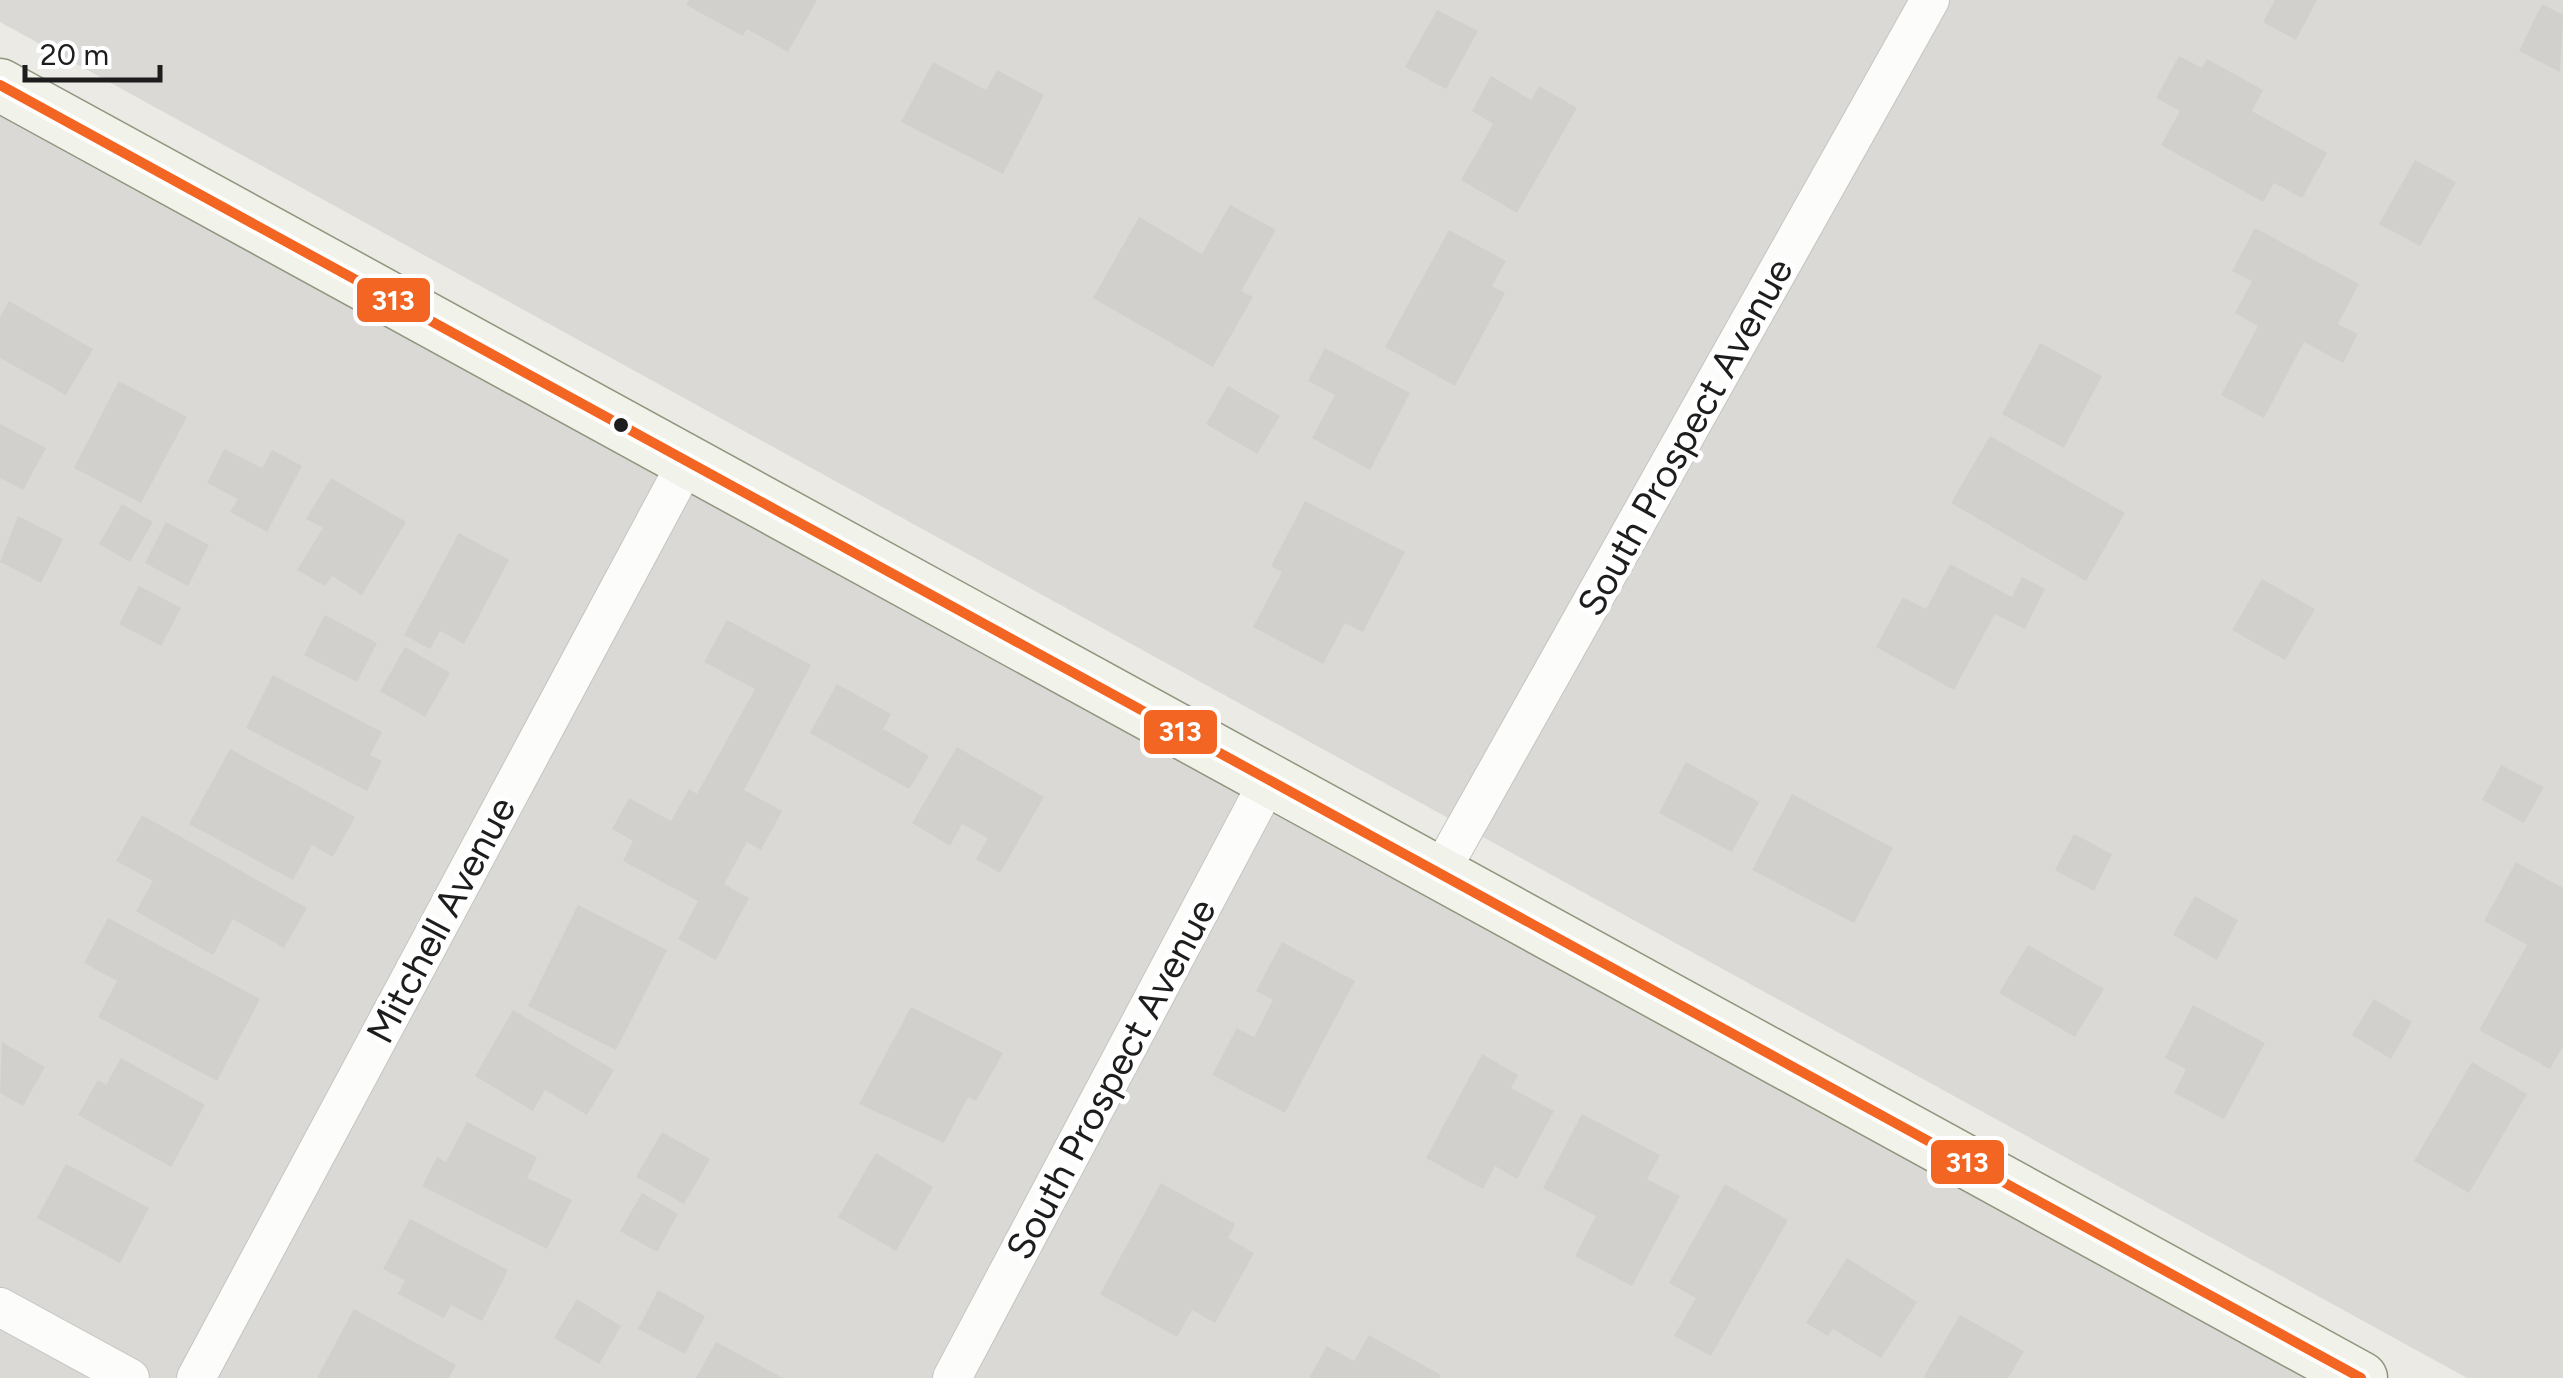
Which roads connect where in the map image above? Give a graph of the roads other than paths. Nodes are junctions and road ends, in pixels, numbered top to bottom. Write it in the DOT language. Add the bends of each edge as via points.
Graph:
graph roads {
  1 [pos="1930,0"];
  2 [pos="0,85"];
  3 [pos="687,462"];
  4 [pos="1269,780"];
  5 [pos="1440,874"];
  6 [pos="0,1308"];
  7 [pos="130,1378"];
  8 [pos="196,1378"];
  9 [pos="952,1378"];
  10 [pos="2361,1378"];
  1 -- 5 [label="street, South Prospect Avenue"];
  2 -- 3 [label="main road"];
  3 -- 4 [label="main road"];
  3 -- 8 [label="street, Mitchell Avenue"];
  4 -- 5 [label="main road"];
  4 -- 9 [label="street, South Prospect Avenue"];
  5 -- 10 [label="main road"];
  6 -- 7 [label="street"];
}
